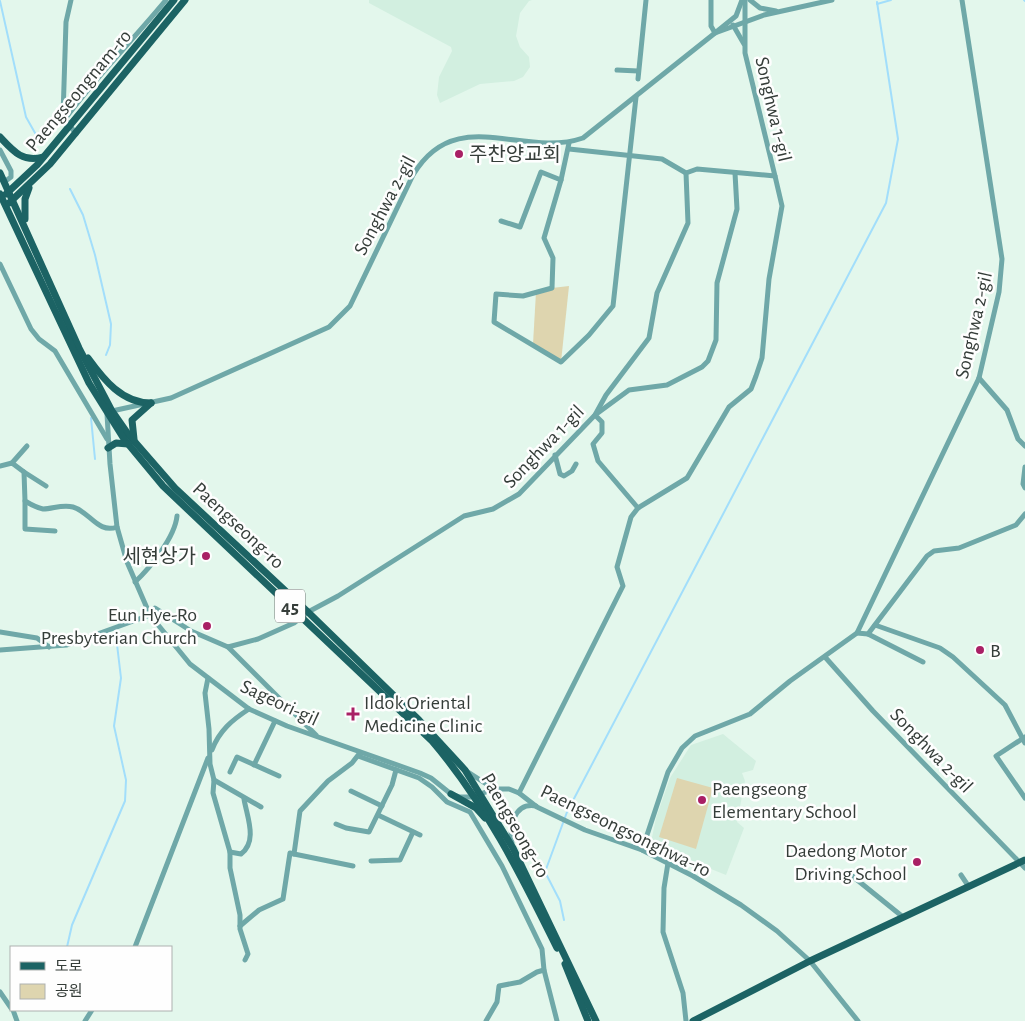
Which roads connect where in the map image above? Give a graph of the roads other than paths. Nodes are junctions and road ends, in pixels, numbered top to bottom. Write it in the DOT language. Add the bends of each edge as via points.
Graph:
graph roads {
  1 [pos="71,0"];
  2 [pos="166,0"];
  3 [pos="174,0"];
  4 [pos="185,0"];
  5 [pos="646,0"];
  6 [pos="711,0"];
  7 [pos="743,0"];
  8 [pos="750,0"];
  9 [pos="832,0"];
  10 [pos="962,0"];
  11 [pos="779,12"];
  12 [pos="746,21"];
  13 [pos="733,25"];
  14 [pos="715,33"];
  15 [pos="745,46"];
  16 [pos="617,70"];
  17 [pos="638,71"];
  18 [pos="638,79"];
  19 [pos="636,97"];
  20 [pos="65,119"];
  21 [pos="69,126"];
  22 [pos="76,134"];
  23 [pos="1,139"];
  24 [pos="569,146"];
  25 [pos="0,150"];
  26 [pos="630,155"];
  27 [pos="44,156"];
  28 [pos="0,173"];
  29 [pos="686,173"];
  30 [pos="735,173"];
  31 [pos="775,176"];
  32 [pos="37,178"];
  33 [pos="7,180"];
  34 [pos="562,180"];
  35 [pos="9,192"];
  36 [pos="1,195"];
  37 [pos="13,200"];
  38 [pos="5,206"];
  39 [pos="501,221"];
  40 [pos="28,232"];
  41 [pos="0,264"];
  42 [pos="74,337"];
  43 [pos="979,378"];
  44 [pos="151,403"];
  45 [pos="110,412"];
  46 [pos="595,415"];
  47 [pos="131,443"];
  48 [pos="108,444"];
  49 [pos="27,446"];
  50 [pos="1025,446"];
  51 [pos="555,455"];
  52 [pos="12,463"];
  53 [pos="576,464"];
  54 [pos="0,466"];
  55 [pos="1025,468"];
  56 [pos="24,472"];
  57 [pos="46,486"];
  58 [pos="1025,488"];
  59 [pos="25,501"];
  60 [pos="638,508"];
  61 [pos="1025,514"];
  62 [pos="177,516"];
  63 [pos="117,527"];
  64 [pos="55,531"];
  65 [pos="136,582"];
  66 [pos="308,612"];
  67 [pos="150,615"];
  68 [pos="302,617"];
  69 [pos="875,625"];
  70 [pos="0,632"];
  71 [pos="857,633"];
  72 [pos="868,634"];
  73 [pos="49,647"];
  74 [pos="228,647"];
  75 [pos="0,650"];
  76 [pos="825,657"];
  77 [pos="923,662"];
  78 [pos="208,678"];
  79 [pos="249,709"];
  80 [pos="275,721"];
  81 [pos="318,737"];
  82 [pos="1024,739"];
  83 [pos="210,753"];
  84 [pos="359,754"];
  85 [pos="254,765"];
  86 [pos="396,770"];
  87 [pos="465,770"];
  88 [pos="230,772"];
  89 [pos="279,776"];
  90 [pos="214,780"];
  91 [pos="495,789"];
  92 [pos="351,791"];
  93 [pos="520,793"];
  94 [pos="451,794"];
  95 [pos="479,795"];
  96 [pos="244,798"];
  97 [pos="1025,798"];
  98 [pos="382,806"];
  99 [pos="537,807"];
  100 [pos="261,808"];
  101 [pos="378,815"];
  102 [pos="490,822"];
  103 [pos="336,824"];
  104 [pos="414,832"];
  105 [pos="420,835"];
  106 [pos="514,848"];
  107 [pos="642,850"];
  108 [pos="230,852"];
  109 [pos="294,854"];
  110 [pos="370,861"];
  111 [pos="514,861"];
  112 [pos="668,863"];
  113 [pos="1023,864"];
  114 [pos="353,866"];
  115 [pos="502,866"];
  116 [pos="961,875"];
  117 [pos="846,882"];
  118 [pos="968,887"];
  119 [pos="903,917"];
  120 [pos="240,926"];
  121 [pos="135,946"];
  122 [pos="245,960"];
  123 [pos="810,961"];
  124 [pos="544,970"];
  125 [pos="0,992"];
  126 [pos="10,1006"];
  127 [pos="486,1021"];
  128 [pos="557,1021"];
  129 [pos="588,1021"];
  130 [pos="596,1021"];
  131 [pos="686,1021"];
  132 [pos="693,1021"];
  133 [pos="858,1021"];
  1 -- 20 [label="street" via="66,22"];
  2 -- 20 [label="street" via="126,49 94,80"];
  3 -- 21 [label="main road, Paengseongnam-ro"];
  4 -- 22 [label="main road"];
  5 -- 17 [label="street"];
  6 -- 14 [label="street" via="711,26"];
  7 -- 12 [label="street, Songhwa 1-gil"];
  7 -- 14 [label="street" via="736,16"];
  8 -- 11 [label="street" via="760,8"];
  9 -- 11 [label="street, Songhwa 2-gil"];
  10 -- 43 [label="street, Songhwa 2-gil" via="1002,259 999,292"];
  11 -- 12 [label="street, Songhwa 2-gil"];
  12 -- 13 [label="street, Songhwa 2-gil"];
  12 -- 15 [label="street, Songhwa 1-gil"];
  13 -- 14 [label="street, Songhwa 2-gil"];
  13 -- 15 [label="street"];
  14 -- 19 [label="street, Songhwa 2-gil"];
  15 -- 31 [label="street, Songhwa 1-gil"];
  16 -- 17 [label="street"];
  17 -- 18 [label="street"];
  19 -- 24 [label="street, Songhwa 2-gil" via="592,134"];
  19 -- 26 [label="street"];
  20 -- 21 [label="street"];
  21 -- 22 [label="street"];
  21 -- 27 [label="main road, Paengseongnam-ro"];
  22 -- 32 [label="main road"];
  23 -- 27 [label="main road" via="23,158"];
  24 -- 26 [label="street"];
  24 -- 34 [label="street"];
  24 -- 44 [label="street, Songhwa 2-gil" via="471,136 453,139 435,148 419,164 350,306 338,319 329,327 222,377"];
  25 -- 33 [label="street" via="11,171"];
  26 -- 29 [label="street" via="662,159"];
  26 -- 34 [label="street" via="613,306 561,362 494,322 496,294 523,296 552,288 553,258 544,238"];
  27 -- 35 [label="main road, Paengseongnam-ro"];
  28 -- 35 [label="main road, Paengseong-ro / 45"];
  29 -- 30 [label="street, Songhwa 1-gil" via="697,169"];
  29 -- 46 [label="street, Songhwa 1-gil" via="688,223 657,293 649,338"];
  30 -- 31 [label="street, Songhwa 1-gil"];
  30 -- 46 [label="street" via="737,209 717,283 716,340 708,361 668,385 629,390"];
  31 -- 60 [label="street" via="782,206 762,358 751,389 729,407 687,478"];
  32 -- 37 [label="main road, Paengseongnam-ro"];
  32 -- 40 [label="main road" via="25,200 23,212"];
  34 -- 39 [label="street" via="540,172 520,227"];
  35 -- 36 [label="main road, Paengseongnam-ro"];
  35 -- 37 [label="main road, Paengseong-ro / 45"];
  36 -- 38 [label="main road, Paengseong-ro / 45"];
  37 -- 38 [label="main road, Paengseongnam-ro"];
  37 -- 40 [label="main road, Paengseong-ro / 45"];
  38 -- 45 [label="main road, Paengseong-ro / 45" via="76,358"];
  40 -- 42 [label="main road, Paengseong-ro / 45"];
  41 -- 48 [label="street" via="31,330 55,351"];
  42 -- 44 [label="main road" via="116,389 135,402"];
  42 -- 45 [label="main road, Paengseong-ro / 45"];
  43 -- 50 [label="street" via="1007,410 1018,439"];
  43 -- 71 [label="street, Songhwa 2-gil"];
  44 -- 45 [label="street, Songhwa 2-gil"];
  44 -- 47 [label="main road" via="132,420"];
  45 -- 47 [label="main road, Paengseong-ro / 45"];
  45 -- 48 [label="street, Sageori-gil"];
  46 -- 51 [label="street, Songhwa 1-gil"];
  46 -- 60 [label="street" via="602,422 602,433 593,444 598,461"];
  47 -- 48 [label="main road"];
  47 -- 66 [label="main road, Paengseong-ro / 45"];
  47 -- 68 [label="main road, Paengseong-ro / 45" via="163,486"];
  48 -- 63 [label="street, Sageori-gil"];
  49 -- 52 [label="street"];
  51 -- 53 [label="street" via="560,474 564,476"];
  51 -- 66 [label="street, Songhwa 1-gil" via="506,504 464,516"];
  52 -- 54 [label="street"];
  52 -- 56 [label="street"];
  55 -- 58 [label="street"];
  56 -- 57 [label="street"];
  56 -- 59 [label="street"];
  59 -- 63 [label="street" via="44,509 55,506 75,508 98,525"];
  59 -- 64 [label="street" via="26,529"];
  60 -- 93 [label="street" via="631,517 617,567 623,586"];
  61 -- 69 [label="street" via="1016,525 959,548 934,551 927,556"];
  62 -- 65 [label="street" via="176,525"];
  63 -- 65 [label="street, Sageori-gil"];
  65 -- 67 [label="street, Sageori-gil"];
  66 -- 68 [label="street, Songhwa 1-gil"];
  66 -- 87 [label="main road, Paengseong-ro / 45" via="419,720"];
  67 -- 73 [label="street" via="67,645"];
  67 -- 74 [label="street" via="155,608 191,631"];
  67 -- 78 [label="street, Sageori-gil" via="190,664"];
  68 -- 74 [label="street, Songhwa 1-gil" via="273,634"];
  68 -- 95 [label="main road, Paengseong-ro / 45" via="432,741"];
  69 -- 72 [label="street"];
  69 -- 82 [label="street" via="940,648 953,657 1005,705"];
  70 -- 73 [label="street" via="38,638"];
  71 -- 72 [label="street"];
  71 -- 76 [label="street, Songhwa 2-gil"];
  72 -- 77 [label="street"];
  73 -- 75 [label="street"];
  74 -- 81 [label="street"];
  76 -- 107 [label="street, Songhwa 2-gil" via="750,714 696,736 682,748 668,772"];
  76 -- 113 [label="street, Songhwa 2-gil"];
  78 -- 79 [label="street, Sageori-gil"];
  78 -- 83 [label="street" via="205,693"];
  79 -- 80 [label="street, Sageori-gil"];
  79 -- 83 [label="street" via="229,723"];
  80 -- 81 [label="street, Sageori-gil"];
  80 -- 85 [label="street"];
  81 -- 84 [label="street, Sageori-gil"];
  82 -- 97 [label="street" via="996,756"];
  83 -- 90 [label="street"];
  83 -- 121 [label="street"];
  84 -- 86 [label="street"];
  84 -- 94 [label="street, Sageori-gil" via="430,778"];
  84 -- 109 [label="street" via="300,811"];
  85 -- 88 [label="street" via="237,757"];
  85 -- 89 [label="street"];
  86 -- 98 [label="street"];
  86 -- 115 [label="street" via="419,778 447,802 468,810"];
  87 -- 91 [label="street"];
  87 -- 95 [label="main road, Paengseong-ro / 45"];
  90 -- 96 [label="street"];
  90 -- 108 [label="street" via="213,793"];
  91 -- 93 [label="street, Paengseongsonghwa-ro"];
  91 -- 95 [label="street, Paengseongsonghwa-ro"];
  92 -- 98 [label="street"];
  93 -- 99 [label="street, Paengseongsonghwa-ro"];
  94 -- 95 [label="street" via="460,797"];
  94 -- 102 [label="main road" via="476,808"];
  95 -- 102 [label="main road, Paengseong-ro / 45"];
  95 -- 106 [label="main road, Paengseong-ro / 45"];
  96 -- 100 [label="street"];
  96 -- 108 [label="street" via="250,844 241,854"];
  98 -- 101 [label="street"];
  99 -- 106 [label="street" via="524,807 515,814 511,827"];
  99 -- 107 [label="street, Paengseongsonghwa-ro" via="584,830"];
  101 -- 103 [label="street" via="369,832"];
  101 -- 104 [label="street"];
  102 -- 111 [label="main road, Paengseong-ro / 45"];
  104 -- 105 [label="street"];
  104 -- 110 [label="street" via="400,860"];
  106 -- 130 [label="main road, Paengseong-ro / 45"];
  107 -- 112 [label="street, Paengseongsonghwa-ro"];
  108 -- 120 [label="street"];
  109 -- 114 [label="street"];
  109 -- 120 [label="street" via="290,853 283,899 259,910"];
  111 -- 115 [label="street"];
  111 -- 129 [label="main road, Paengseong-ro / 45" via="564,962"];
  112 -- 123 [label="street, Paengseongsonghwa-ro" via="741,905"];
  112 -- 131 [label="street" via="663,932 683,993"];
  113 -- 118 [label="main road"];
  115 -- 124 [label="street" via="542,949"];
  116 -- 118 [label="street"];
  117 -- 119 [label="street" via="851,875"];
  118 -- 119 [label="main road"];
  119 -- 123 [label="main road"];
  120 -- 122 [label="street" via="248,954"];
  123 -- 132 [label="main road"];
  123 -- 133 [label="street, Paengseongsonghwa-ro"];
  124 -- 127 [label="street" via="520,982 500,986 497,1002"];
  124 -- 128 [label="street"];
  125 -- 126 [label="street"];
}
